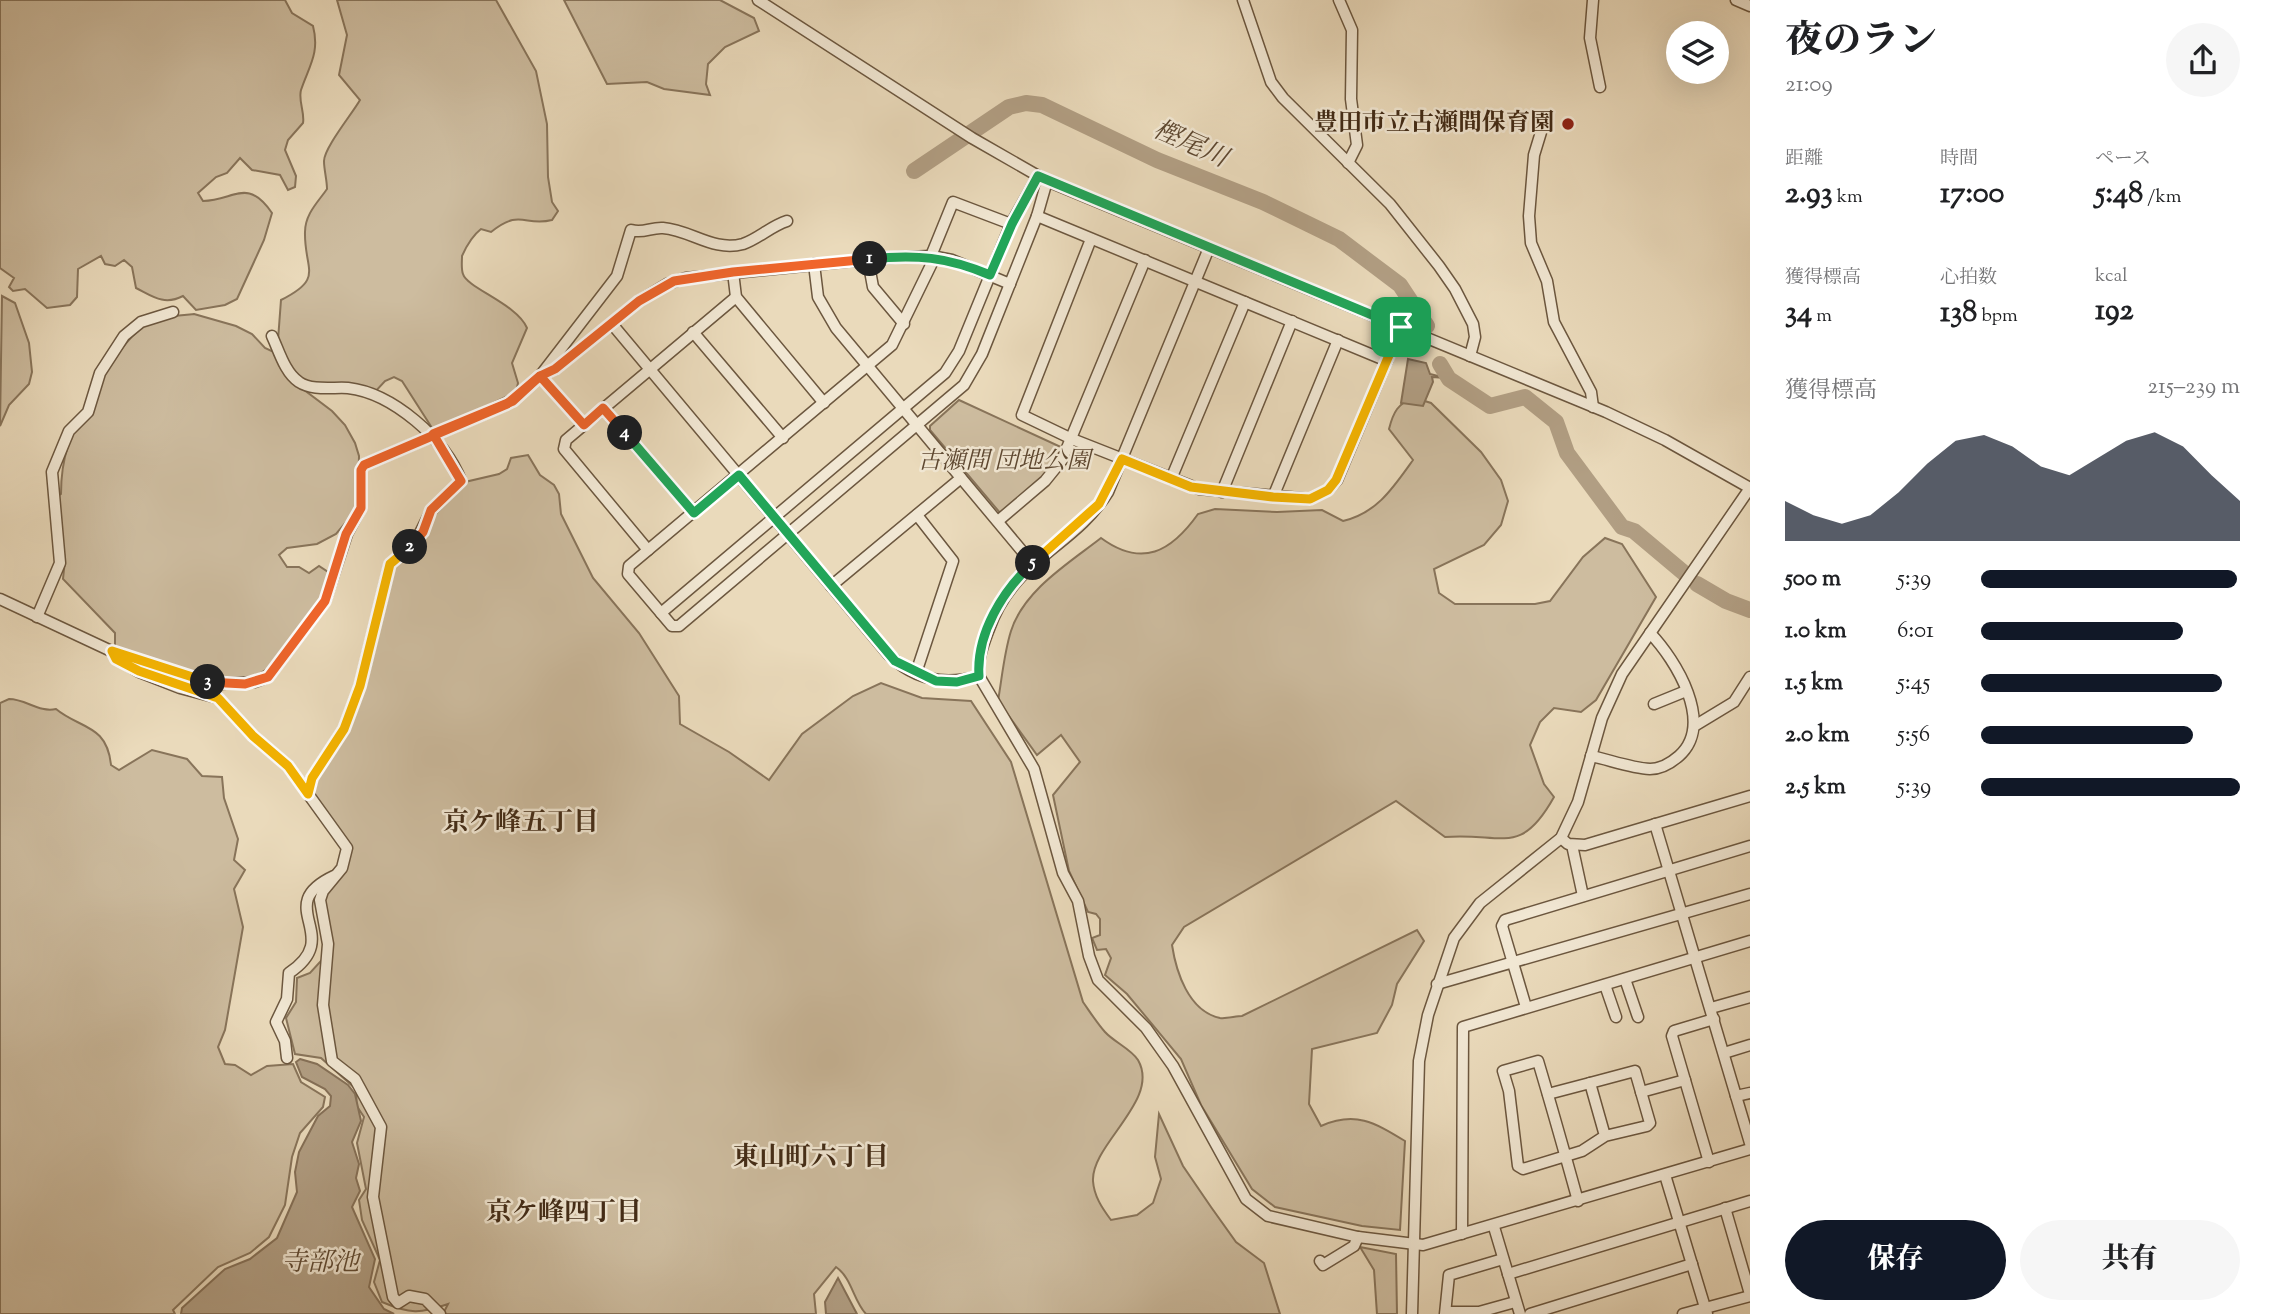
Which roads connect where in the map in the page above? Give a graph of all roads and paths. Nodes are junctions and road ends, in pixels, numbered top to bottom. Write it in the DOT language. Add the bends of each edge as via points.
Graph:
graph roads {
  1 [pos="758,0"];
  2 [pos="1243,0"];
  3 [pos="1339,0"];
  4 [pos="1593,0"];
  5 [pos="1736,0"];
  6 [pos="1750,6"];
  7 [pos="1600,87"];
  8 [pos="1545,119"];
  9 [pos="1348,163"];
  10 [pos="1043,179"];
  11 [pos="1037,216"];
  12 [pos="787,221"];
  13 [pos="1012,224"];
  14 [pos="1091,239"];
  15 [pos="1209,247"];
  16 [pos="931,256"];
  17 [pos="868,260"];
  18 [pos="1144,260"];
  19 [pos="814,264"];
  20 [pos="733,272"];
  21 [pos="990,275"];
  22 [pos="1196,282"];
  23 [pos="1010,284"];
  24 [pos="736,297"];
  25 [pos="1245,302"];
  26 [pos="173,313"];
  27 [pos="1292,321"];
  28 [pos="612,324"];
  29 [pos="904,324"];
  30 [pos="1401,327"];
  31 [pos="693,332"];
  32 [pos="272,336"];
  33 [pos="1338,340"];
  34 [pos="1470,356"];
  35 [pos="1387,361"];
  36 [pos="868,367"];
  37 [pos="649,369"];
  38 [pos="540,376"];
  39 [pos="824,403"];
  40 [pos="1593,407"];
  41 [pos="603,408"];
  42 [pos="905,409"];
  43 [pos="584,425"];
  44 [pos="918,426"];
  45 [pos="433,434"];
  46 [pos="783,438"];
  47 [pos="1072,439"];
  48 [pos="1122,459"];
  49 [pos="739,475"];
  50 [pos="961,478"];
  51 [pos="1171,479"];
  52 [pos="1750,488"];
  53 [pos="1222,492"];
  54 [pos="1273,497"];
  55 [pos="694,513"];
  56 [pos="917,516"];
  57 [pos="774,518"];
  58 [pos="998,521"];
  59 [pos="787,535"];
  60 [pos="648,550"];
  61 [pos="1032,563"];
  62 [pos="831,586"];
  63 [pos="0,599"];
  64 [pos="661,613"];
  65 [pos="37,617"];
  66 [pos="1650,633"];
  67 [pos="112,651"];
  68 [pos="916,673"];
  69 [pos="979,676"];
  70 [pos="1750,677"];
  71 [pos="1686,691"];
  72 [pos="1654,704"];
  73 [pos="1696,725"];
  74 [pos="1591,756"];
  75 [pos="308,794"];
  76 [pos="1750,796"];
  77 [pos="1655,824"];
  78 [pos="1561,838"];
  79 [pos="1572,845"];
  80 [pos="1750,846"];
  81 [pos="1670,870"];
  82 [pos="337,874"];
  83 [pos="1750,894"];
  84 [pos="1583,896"];
  85 [pos="1683,914"];
  86 [pos="1750,941"];
  87 [pos="1695,957"];
  88 [pos="1513,964"];
  89 [pos="1625,979"];
  90 [pos="1437,984"];
  91 [pos="1605,985"];
  92 [pos="1750,997"];
  93 [pos="1526,1007"];
  94 [pos="1713,1014"];
  95 [pos="1616,1017"];
  96 [pos="1638,1017"];
  97 [pos="1750,1045"];
  98 [pos="1724,1053"];
  99 [pos="287,1058"];
  100 [pos="1685,1080"];
  101 [pos="1590,1083"];
  102 [pos="1641,1092"];
  103 [pos="1750,1093"];
  104 [pos="1548,1094"];
  105 [pos="1737,1096"];
  106 [pos="1605,1136"];
  107 [pos="1750,1143"];
  108 [pos="1750,1149"];
  109 [pos="1566,1157"];
  110 [pos="1709,1162"];
  111 [pos="1665,1175"];
  112 [pos="1578,1201"];
  113 [pos="1750,1201"];
  114 [pos="1725,1208"];
  115 [pos="1678,1222"];
  116 [pos="1494,1227"];
  117 [pos="1462,1234"];
  118 [pos="1358,1237"];
  119 [pos="1414,1245"];
  120 [pos="1503,1259"];
  121 [pos="1320,1261"];
  122 [pos="1692,1265"];
  123 [pos="1508,1274"];
  124 [pos="1750,1295"];
  125 [pos="1515,1302"];
  126 [pos="1564,1309"];
  127 [pos="1706,1311"];
  128 [pos="1485,1312"];
  129 [pos="1445,1313"];
  130 [pos="439,1314"];
  131 [pos="1412,1314"];
  132 [pos="1520,1314"];
  133 [pos="1530,1314"];
  134 [pos="1684,1314"];
  1 -- 10 [label="street"];
  2 -- 9 [label="street" via="1271,82"];
  3 -- 9 [label="street" via="1352,30 1351,99 1357,145"];
  4 -- 7 [label="street" via="1590,38"];
  5 -- 6 [label="street"];
  8 -- 40 [label="street" via="1534,155 1531,243 1547,281 1554,322 1591,391"];
  9 -- 34 [label="street" via="1400,216 1455,289 1475,330"];
  10 -- 11 [label="street"];
  10 -- 13 [label="street"];
  10 -- 15 [label="street"];
  11 -- 14 [label="street"];
  11 -- 23 [label="street"];
  12 -- 38 [label="street" via="744,243 719,246 662,228 631,230 617,276"];
  13 -- 16 [label="street" via="953,202"];
  13 -- 21 [label="street"];
  14 -- 18 [label="street"];
  14 -- 47 [label="street" via="1021,412 1023,418"];
  15 -- 22 [label="street"];
  15 -- 30 [label="street"];
  16 -- 17 [label="street"];
  16 -- 21 [label="street"];
  16 -- 29 [label="street" via="933,261"];
  17 -- 19 [label="street"];
  17 -- 29 [label="street" via="873,287"];
  18 -- 22 [label="street"];
  18 -- 47 [label="street"];
  19 -- 20 [label="street"];
  19 -- 36 [label="street" via="822,306"];
  20 -- 24 [label="street"];
  20 -- 28 [label="street" via="667,284"];
  21 -- 23 [label="street"];
  21 -- 42 [label="street" via="952,363"];
  22 -- 25 [label="street"];
  22 -- 48 [label="street"];
  23 -- 44 [label="street" via="970,377"];
  24 -- 31 [label="street"];
  24 -- 39 [label="street"];
  25 -- 27 [label="street"];
  25 -- 51 [label="street"];
  26 -- 65 [label="street" via="141,321 124,336 100,373 88,412 69,431 52,472 61,563"];
  27 -- 33 [label="street"];
  27 -- 53 [label="street"];
  28 -- 37 [label="street"];
  28 -- 38 [label="street"];
  29 -- 36 [label="street" via="892,345"];
  30 -- 34 [label="street"];
  30 -- 35 [label="street"];
  31 -- 37 [label="street"];
  31 -- 46 [label="street"];
  32 -- 45 [label="street" via="291,375 302,384 377,396"];
  33 -- 35 [label="street"];
  33 -- 54 [label="street"];
  34 -- 40 [label="street"];
  35 -- 54 [label="street" via="1331,486 1310,499"];
  36 -- 39 [label="street"];
  36 -- 42 [label="street"];
  37 -- 41 [label="street"];
  37 -- 49 [label="street"];
  38 -- 43 [label="street"];
  38 -- 45 [label="street" via="513,401"];
  39 -- 46 [label="street"];
  40 -- 52 [label="street" via="1665,440"];
  41 -- 43 [label="street"];
  41 -- 55 [label="street"];
  42 -- 44 [label="street"];
  42 -- 57 [label="street"];
  43 -- 60 [label="street" via="566,440 564,449"];
  44 -- 50 [label="street"];
  44 -- 59 [label="street"];
  45 -- 67 [label="street" via="364,465 361,508 346,534 325,601 268,677 217,684"];
  45 -- 75 [label="street" via="461,481 431,510 414,545 390,564 360,686 344,729 312,778"];
  46 -- 49 [label="street"];
  47 -- 48 [label="street"];
  47 -- 58 [label="street" via="1054,473"];
  48 -- 51 [label="street"];
  48 -- 61 [label="street" via="1099,504"];
  49 -- 55 [label="street"];
  49 -- 57 [label="street"];
  50 -- 56 [label="street"];
  50 -- 58 [label="street"];
  51 -- 53 [label="street"];
  52 -- 66 [label="street"];
  53 -- 54 [label="street"];
  55 -- 60 [label="street"];
  56 -- 62 [label="street"];
  56 -- 68 [label="street" via="953,561"];
  57 -- 59 [label="street"];
  57 -- 64 [label="street"];
  58 -- 61 [label="street"];
  59 -- 62 [label="street"];
  59 -- 64 [label="street" via="679,626 672,626"];
  60 -- 64 [label="street" via="627,571"];
  61 -- 69 [label="street" via="1000,602 979,660"];
  62 -- 68 [label="street" via="889,655"];
  63 -- 65 [label="street"];
  65 -- 67 [label="street"];
  66 -- 71 [label="street" via="1667,650"];
  66 -- 74 [label="street" via="1608,702"];
  67 -- 75 [label="street" via="116,659 139,671 218,698 288,766"];
  68 -- 69 [label="street" via="949,682"];
  69 -- 118 [label="street" via="1034,769 1063,873 1078,901 1098,980 1146,1028 1173,1066 1246,1199 1268,1216"];
  70 -- 73 [label="street" via="1734,702"];
  71 -- 72 [label="street"];
  71 -- 73 [label="street"];
  73 -- 74 [label="street" via="1686,749 1664,766 1651,769"];
  74 -- 78 [label="street" via="1573,816"];
  75 -- 82 [label="street" via="347,848 346,861"];
  76 -- 77 [label="street"];
  77 -- 79 [label="street"];
  77 -- 81 [label="street"];
  78 -- 79 [label="street"];
  78 -- 90 [label="street" via="1467,916"];
  79 -- 84 [label="street"];
  80 -- 81 [label="street"];
  81 -- 84 [label="street"];
  81 -- 85 [label="street"];
  82 -- 99 [label="street" via="318,883 306,903 314,938 311,951 289,973 287,999 276,1022"];
  82 -- 130 [label="street" via="320,900 329,954 323,1005 332,1062 355,1079 382,1127 373,1197 393,1297 398,1303 409,1296 425,1299"];
  83 -- 85 [label="street"];
  84 -- 88 [label="street" via="1505,920 1502,926"];
  85 -- 87 [label="street"];
  85 -- 88 [label="street"];
  86 -- 87 [label="street"];
  87 -- 89 [label="street"];
  87 -- 94 [label="street"];
  88 -- 90 [label="street"];
  88 -- 93 [label="street"];
  89 -- 91 [label="street"];
  89 -- 96 [label="street"];
  90 -- 119 [label="street" via="1419,1061"];
  91 -- 93 [label="street"];
  91 -- 95 [label="street"];
  92 -- 94 [label="street"];
  93 -- 117 [label="street" via="1463,1027"];
  94 -- 98 [label="street"];
  94 -- 100 [label="street" via="1673,1033"];
  97 -- 98 [label="street"];
  98 -- 105 [label="street"];
  100 -- 102 [label="street"];
  100 -- 110 [label="street"];
  101 -- 102 [label="street" via="1633,1070"];
  101 -- 104 [label="street"];
  101 -- 106 [label="street"];
  102 -- 106 [label="street" via="1649,1124"];
  103 -- 105 [label="street"];
  104 -- 109 [label="street"];
  104 -- 109 [label="street" via="1535,1060 1503,1071 1518,1166 1523,1169"];
  105 -- 107 [label="street"];
  106 -- 109 [label="street"];
  108 -- 110 [label="street"];
  109 -- 112 [label="street"];
  110 -- 111 [label="street"];
  111 -- 112 [label="street"];
  111 -- 115 [label="street"];
  112 -- 116 [label="street"];
  113 -- 114 [label="street"];
  114 -- 115 [label="street"];
  114 -- 124 [label="street"];
  115 -- 122 [label="street"];
  115 -- 123 [label="street"];
  116 -- 117 [label="street"];
  116 -- 120 [label="street"];
  117 -- 119 [label="street"];
  118 -- 119 [label="street"];
  118 -- 121 [label="street" via="1354,1246 1323,1265"];
  119 -- 131 [label="street"];
  120 -- 123 [label="street"];
  120 -- 129 [label="street" via="1450,1275"];
  122 -- 126 [label="street"];
  122 -- 127 [label="street"];
  123 -- 125 [label="street"];
  124 -- 127 [label="street"];
  125 -- 128 [label="street"];
  125 -- 132 [label="street"];
  126 -- 133 [label="street"];
  127 -- 134 [label="street"];
  128 -- 129 [label="street"];
}
